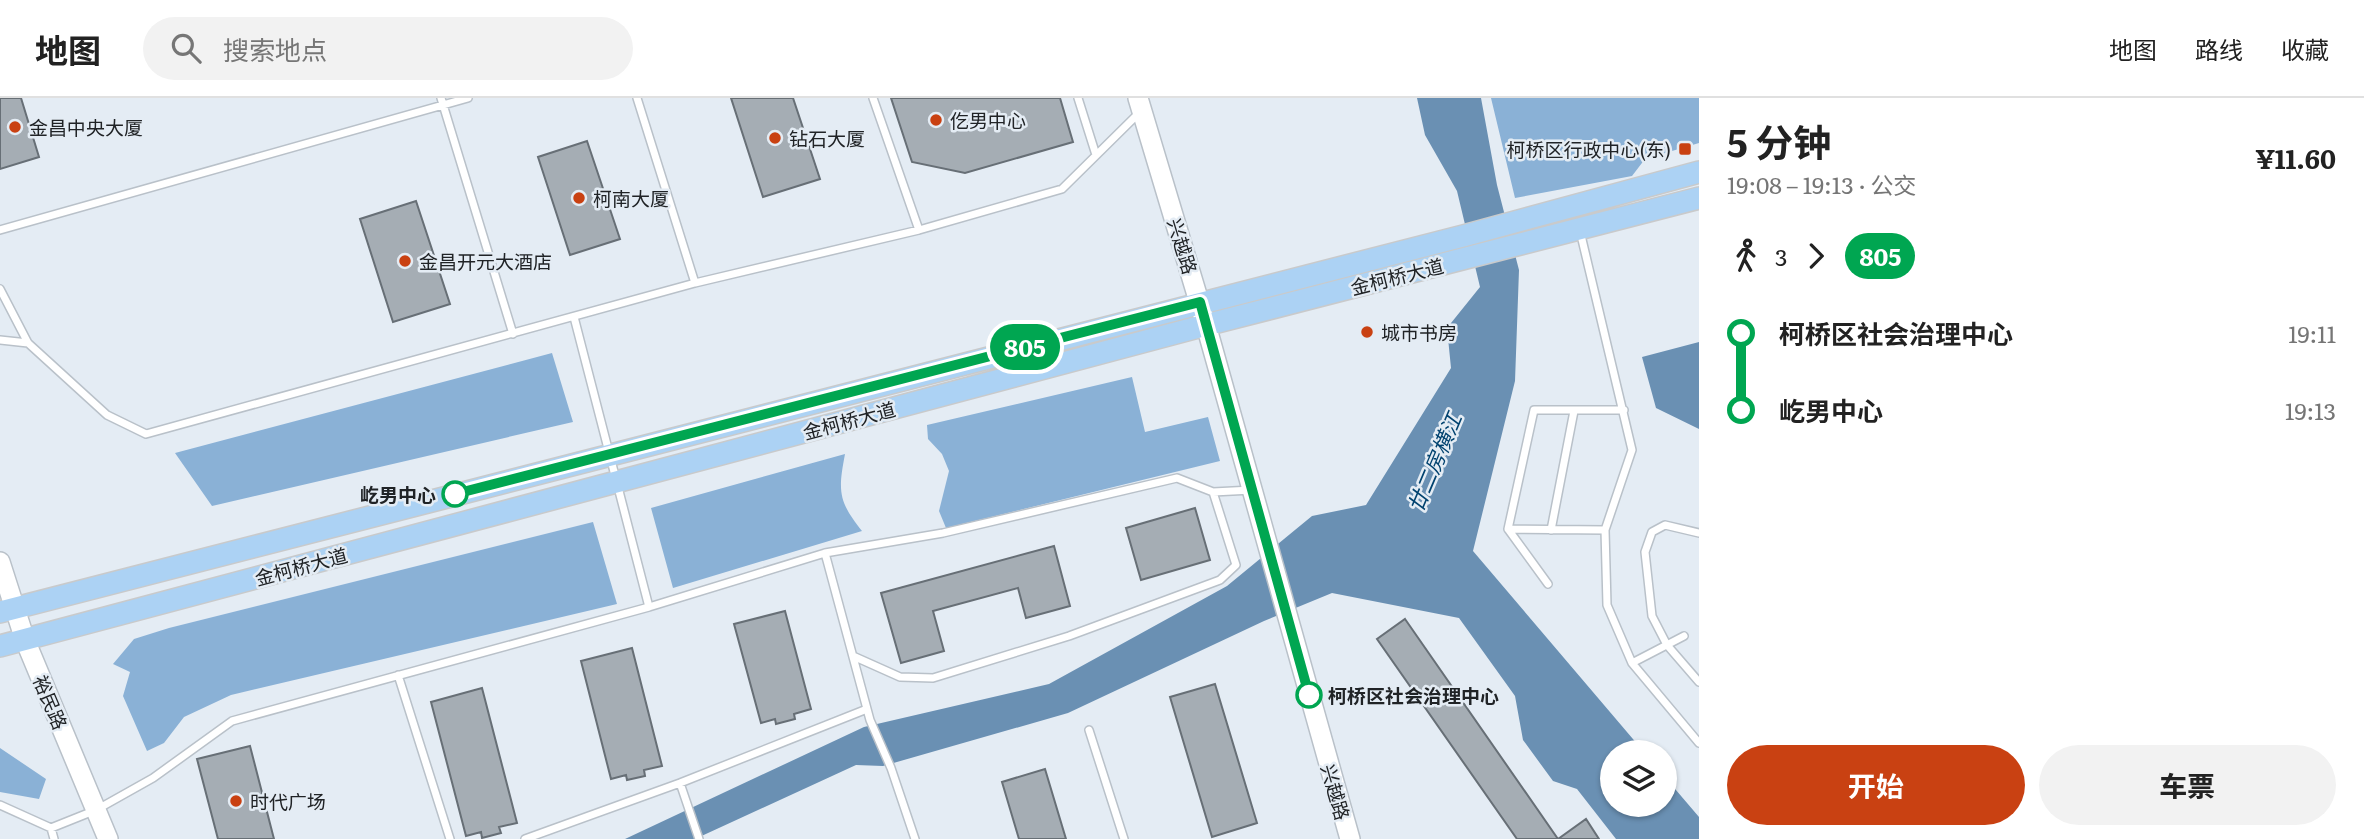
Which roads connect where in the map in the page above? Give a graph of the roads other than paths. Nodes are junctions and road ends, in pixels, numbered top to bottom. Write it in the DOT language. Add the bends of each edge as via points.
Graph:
graph roads {
  1 [pos="468,98"];
  2 [pos="638,98"];
  3 [pos="873,98"];
  4 [pos="1078,98"];
  5 [pos="443,102"];
  6 [pos="1140,104"];
  7 [pos="1097,155"];
  8 [pos="1699,172"];
  9 [pos="1699,198"];
  10 [pos="1580,229"];
  11 [pos="0,230"];
  12 [pos="919,230"];
  13 [pos="695,284"];
  14 [pos="0,289"];
  15 [pos="1200,302"];
  16 [pos="574,317"];
  17 [pos="1206,325"];
  18 [pos="513,334"];
  19 [pos="0,340"];
  20 [pos="28,343"];
  21 [pos="1623,410"];
  22 [pos="1574,411"];
  23 [pos="610,454"];
  24 [pos="618,481"];
  25 [pos="1253,490"];
  26 [pos="1213,492"];
  27 [pos="1508,529"];
  28 [pos="1551,530"];
  29 [pos="1605,530"];
  30 [pos="1699,533"];
  31 [pos="825,553"];
  32 [pos="0,562"];
  33 [pos="1548,584"];
  34 [pos="649,607"];
  35 [pos="7,610"];
  36 [pos="1684,636"];
  37 [pos="24,639"];
  38 [pos="1667,645"];
  39 [pos="0,646"];
  40 [pos="853,656"];
  41 [pos="1632,663"];
  42 [pos="398,675"];
  43 [pos="1699,682"];
  44 [pos="867,709"];
  45 [pos="1089,730"];
  46 [pos="1699,743"];
  47 [pos="680,783"];
  48 [pos="0,805"];
  49 [pos="96,810"];
  50 [pos="51,828"];
  51 [pos="54,839"];
  52 [pos="108,839"];
  53 [pos="450,839"];
  54 [pos="525,839"];
  55 [pos="699,839"];
  56 [pos="915,839"];
  57 [pos="1124,839"];
  58 [pos="1350,839"];
  1 -- 5 [label="lane"];
  2 -- 13 [label="lane"];
  3 -- 12 [label="lane"];
  4 -- 7 [label="lane"];
  5 -- 11 [label="lane"];
  5 -- 18 [label="lane"];
  6 -- 7 [label="lane"];
  6 -- 15 [label="street, 兴越路"];
  7 -- 12 [label="lane" via="1062,189"];
  8 -- 15 [label="main road, 金柯桥大道"];
  9 -- 10 [label="main road, 金柯桥大道"];
  10 -- 17 [label="main road, 金柯桥大道"];
  10 -- 21 [label="lane"];
  12 -- 13 [label="lane"];
  13 -- 16 [label="lane"];
  14 -- 20 [label="lane"];
  15 -- 17 [label="street, 兴越路"];
  15 -- 23 [label="main road, 金柯桥大道"];
  16 -- 18 [label="lane"];
  16 -- 23 [label="lane"];
  17 -- 24 [label="main road, 金柯桥大道"];
  17 -- 25 [label="street, 兴越路"];
  18 -- 20 [label="lane" via="146,434 107,415"];
  19 -- 20 [label="lane"];
  21 -- 22 [label="lane"];
  21 -- 29 [label="lane" via="1632,450"];
  22 -- 27 [label="lane" via="1534,410"];
  22 -- 28 [label="lane"];
  23 -- 24 [label="lane"];
  23 -- 35 [label="main road, 金柯桥大道"];
  24 -- 34 [label="lane"];
  24 -- 37 [label="main road, 金柯桥大道"];
  25 -- 26 [label="lane"];
  25 -- 58 [label="street, 兴越路"];
  26 -- 31 [label="lane" via="1177,478 943,533"];
  26 -- 40 [label="lane" via="1236,565 1220,580 1069,636 933,678 900,677"];
  27 -- 28 [label="lane"];
  27 -- 33 [label="lane"];
  28 -- 29 [label="lane"];
  29 -- 41 [label="lane" via="1607,605"];
  30 -- 38 [label="lane" via="1665,525 1652,532 1645,552 1652,616"];
  31 -- 34 [label="lane"];
  31 -- 40 [label="lane"];
  32 -- 35 [label="street, 裕民路"];
  34 -- 42 [label="lane"];
  35 -- 37 [label="street, 裕民路"];
  36 -- 38 [label="lane"];
  37 -- 39 [label="main road, 金柯桥大道"];
  37 -- 49 [label="street, 裕民路"];
  38 -- 41 [label="lane"];
  38 -- 43 [label="lane"];
  40 -- 44 [label="lane"];
  41 -- 46 [label="lane"];
  42 -- 49 [label="lane" via="232,720 153,778"];
  42 -- 53 [label="lane"];
  44 -- 47 [label="lane"];
  44 -- 56 [label="lane"];
  45 -- 57 [label="lane"];
  47 -- 54 [label="lane"];
  47 -- 55 [label="lane"];
  48 -- 50 [label="lane"];
  49 -- 50 [label="lane"];
  49 -- 52 [label="street, 裕民路"];
  50 -- 51 [label="lane"];
}
